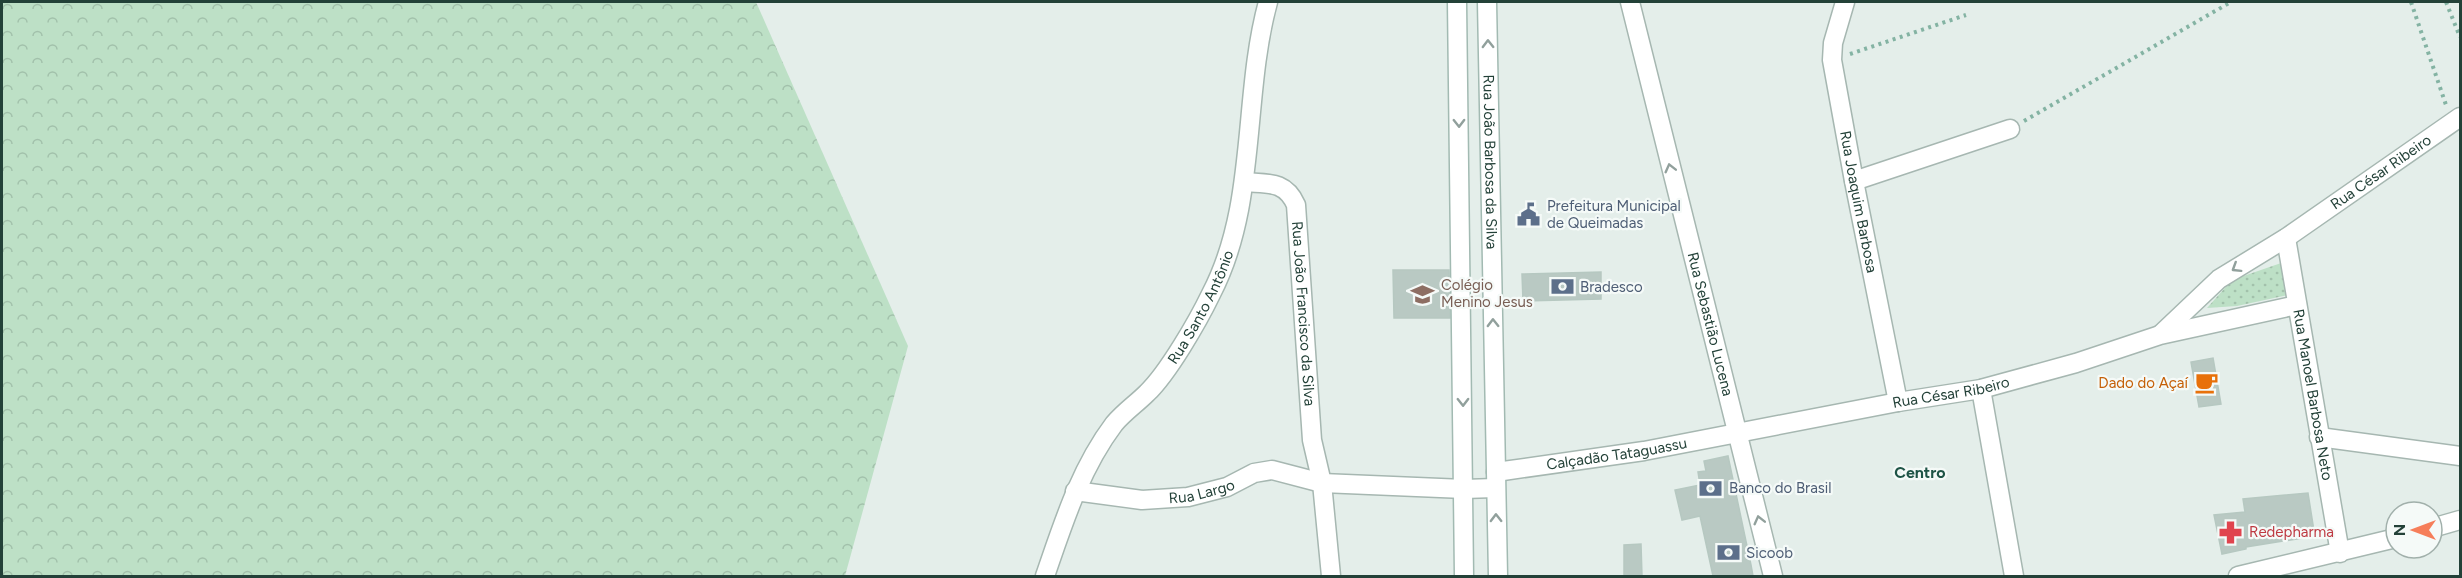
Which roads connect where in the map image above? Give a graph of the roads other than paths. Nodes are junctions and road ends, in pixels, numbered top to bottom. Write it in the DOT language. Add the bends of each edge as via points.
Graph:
graph roads {
  1 [pos="1268,2"];
  2 [pos="1457,2"];
  3 [pos="1487,2"];
  4 [pos="1630,2"];
  5 [pos="1849,3"];
  6 [pos="2457,120"];
  7 [pos="2010,129"];
  8 [pos="1854,181"];
  9 [pos="1244,182"];
  10 [pos="2286,237"];
  11 [pos="2297,305"];
  12 [pos="2160,335"];
  13 [pos="1981,389"];
  14 [pos="1898,402"];
  15 [pos="1736,432"];
  16 [pos="2319,437"];
  17 [pos="2460,456"];
  18 [pos="1496,480"];
  19 [pos="1322,483"];
  20 [pos="1464,489"];
  21 [pos="1075,491"];
  22 [pos="2460,520"];
  23 [pos="2444,525"];
  24 [pos="2384,541"];
  25 [pos="2340,553"];
  26 [pos="1045,576"];
  27 [pos="1331,576"];
  28 [pos="1464,576"];
  29 [pos="1498,576"];
  30 [pos="1773,576"];
  31 [pos="2014,576"];
  32 [pos="2238,576"];
  1 -- 9 [label="street, Rua Santo Antônio"];
  2 -- 20 [label="street, Rua João Barbosa da Silva, one-way"];
  18 -- 3 [label="street, Rua João Barbosa da Silva, one-way"];
  15 -- 4 [label="street, Rua Sebastião Lucena, one-way"];
  5 -- 8 [label="street, Rua Joaquim Barbosa" via="1833,43 1832,60"];
  6 -- 10 [label="street, Rua César Ribeiro"];
  7 -- 8 [label="street"];
  8 -- 14 [label="street, Rua Joaquim Barbosa"];
  9 -- 19 [label="street, Rua João Francisco da Silva" via="1276,185 1292,195 1296,205 1312,440"];
  9 -- 21 [label="street, Rua Santo Antônio" via="1232,236 1211,294 1158,380 1113,426"];
  10 -- 11 [label="street, Rua Manoel Barbosa Neto"];
  10 -- 12 [label="street, Rua César Ribeiro, one-way" via="2219,279"];
  11 -- 12 [label="street, Rua César Ribeiro"];
  11 -- 16 [label="street, Rua Manoel Barbosa Neto"];
  12 -- 13 [label="street, Rua César Ribeiro"];
  13 -- 14 [label="street, Rua César Ribeiro"];
  13 -- 31 [label="street"];
  14 -- 15 [label="street, Rua César Ribeiro"];
  15 -- 18 [label="street, Calçadão Tataguassu"];
  30 -- 15 [label="street, Rua Sebastião Lucena, one-way"];
  16 -- 17 [label="street"];
  16 -- 25 [label="street, Rua Manoel Barbosa Neto"];
  18 -- 20 [label="street, Calçadão Tataguassu"];
  29 -- 18 [label="street, Rua João Barbosa da Silva, one-way"];
  19 -- 20 [label="street, Rua Largo"];
  19 -- 21 [label="street, Rua Largo" via="1272,470 1188,497 1133,499"];
  19 -- 27 [label="street, Rua João Francisco da Silva"];
  20 -- 28 [label="street, Rua João Barbosa da Silva"];
  21 -- 26 [label="street, Rua Santo Antônio"];
  22 -- 23 [label="street"];
  24 -- 25 [label="street"];
  25 -- 32 [label="street"];
}
